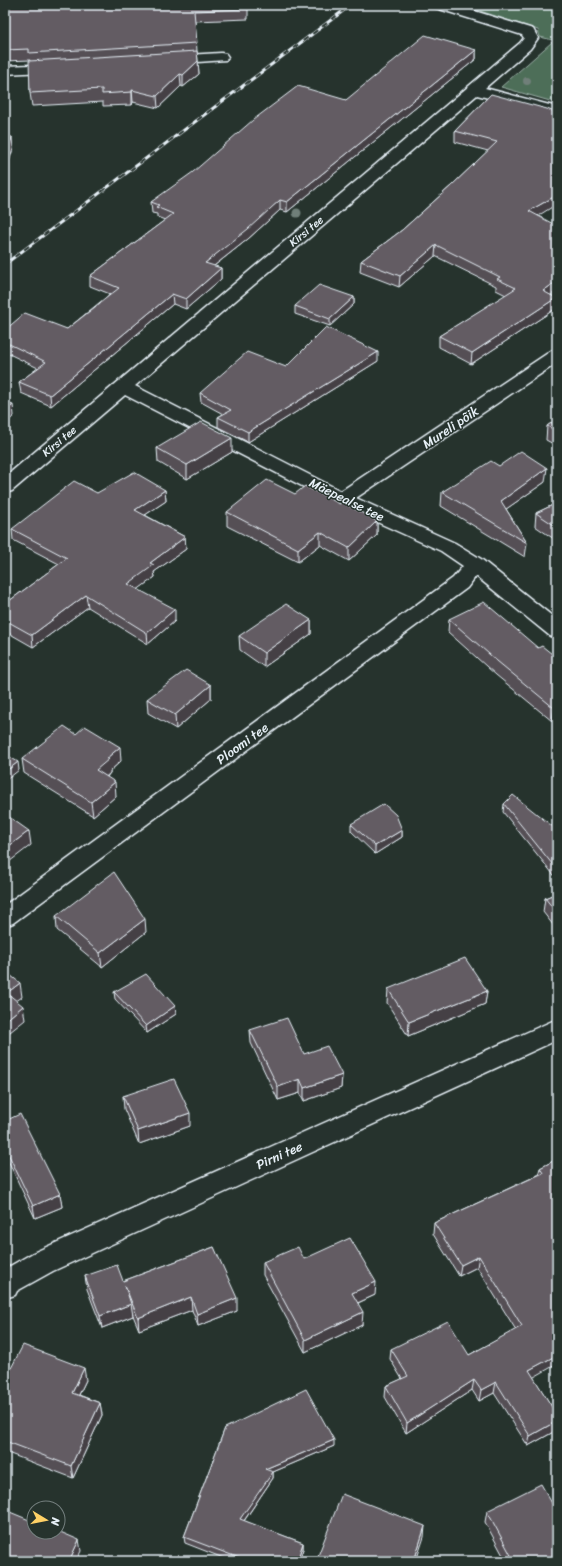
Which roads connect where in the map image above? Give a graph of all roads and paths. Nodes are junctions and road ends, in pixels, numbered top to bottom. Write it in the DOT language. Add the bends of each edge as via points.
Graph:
graph roads {
  1 [pos="441,5"];
  2 [pos="221,57"];
  3 [pos="153,62"];
  4 [pos="71,67"];
  5 [pos="5,70"];
  6 [pos="473,89"];
  7 [pos="557,112"];
  8 [pos="557,355"];
  9 [pos="123,387"];
  10 [pos="5,487"];
  11 [pos="342,499"];
  12 [pos="474,564"];
  13 [pos="557,631"];
  14 [pos="5,917"];
  15 [pos="557,1029"];
  16 [pos="5,1286"];
  1 -- 6 [label="street, Kirsi tee" via="528,32 530,35 531,38 525,46"];
  2 -- 3 [label="street"];
  4 -- 5 [label="street"];
  6 -- 7 [label="street"];
  6 -- 9 [label="street, Kirsi tee"];
  8 -- 11 [label="street, Mureli põik"];
  9 -- 10 [label="street, Kirsi tee"];
  9 -- 11 [label="street, Mäepealse tee"];
  11 -- 12 [label="street, Mäepealse tee" via="448,547"];
  12 -- 13 [label="street, Mäepealse tee"];
  12 -- 14 [label="street, Ploomi tee" via="460,583"];
  15 -- 16 [label="street, Pirni tee" via="43,1262 7,1282"];
}
